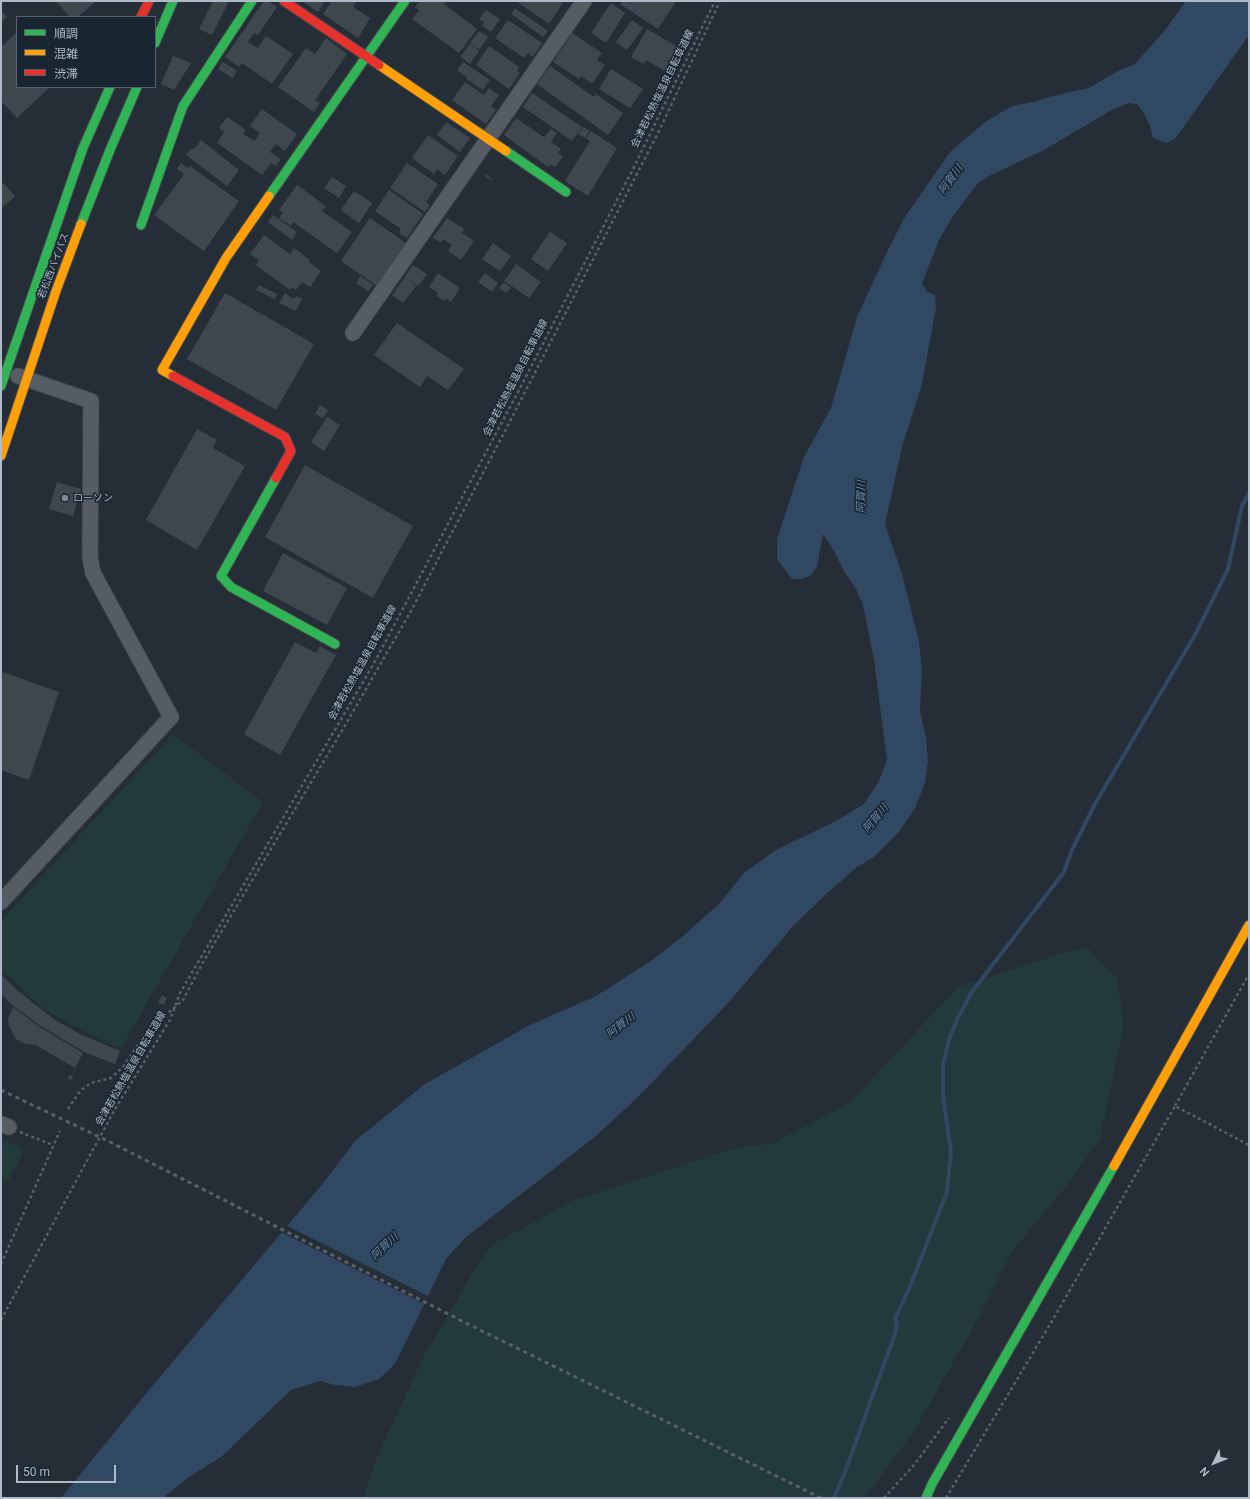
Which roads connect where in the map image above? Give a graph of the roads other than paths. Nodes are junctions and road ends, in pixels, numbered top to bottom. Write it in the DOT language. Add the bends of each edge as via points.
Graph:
graph roads {
  1 [pos="148,1"];
  2 [pos="173,1"];
  3 [pos="252,1"];
  4 [pos="284,1"];
  5 [pos="405,1"];
  6 [pos="584,1"];
  7 [pos="141,16"];
  8 [pos="156,41"];
  9 [pos="366,57"];
  10 [pos="110,88"];
  11 [pos="137,88"];
  12 [pos="488,140"];
  13 [pos="566,192"];
  14 [pos="141,225"];
  15 [pos="353,333"];
  16 [pos="4,370"];
  17 [pos="26,379"];
  18 [pos="1,386"];
  19 [pos="1,456"];
  20 [pos="335,644"];
  21 [pos="1,902"];
  22 [pos="1249,925"];
  23 [pos="926,1498"];
  1 -- 7 [label="main road"];
  2 -- 8 [label="main road"];
  3 -- 14 [label="main road" via="183,106"];
  4 -- 9 [label="main road"];
  5 -- 9 [label="main road"];
  6 -- 12 [label="street"];
  9 -- 12 [label="main road"];
  9 -- 20 [label="main road" via="226,258 162,370 285,437 291,451 222,576 231,587"];
  10 -- 16 [label="main road, 若松西バイパス" via="84,148"];
  11 -- 17 [label="main road, 若松西バイパス" via="56,291"];
  12 -- 13 [label="main road"];
  12 -- 15 [label="street"];
  16 -- 17 [label="street"];
  16 -- 18 [label="main road, 若松西バイパス"];
  17 -- 19 [label="main road, 若松西バイパス"];
  17 -- 21 [label="street" via="92,401 90,558 93,573 171,717"];
  22 -- 23 [label="main road"];
}
